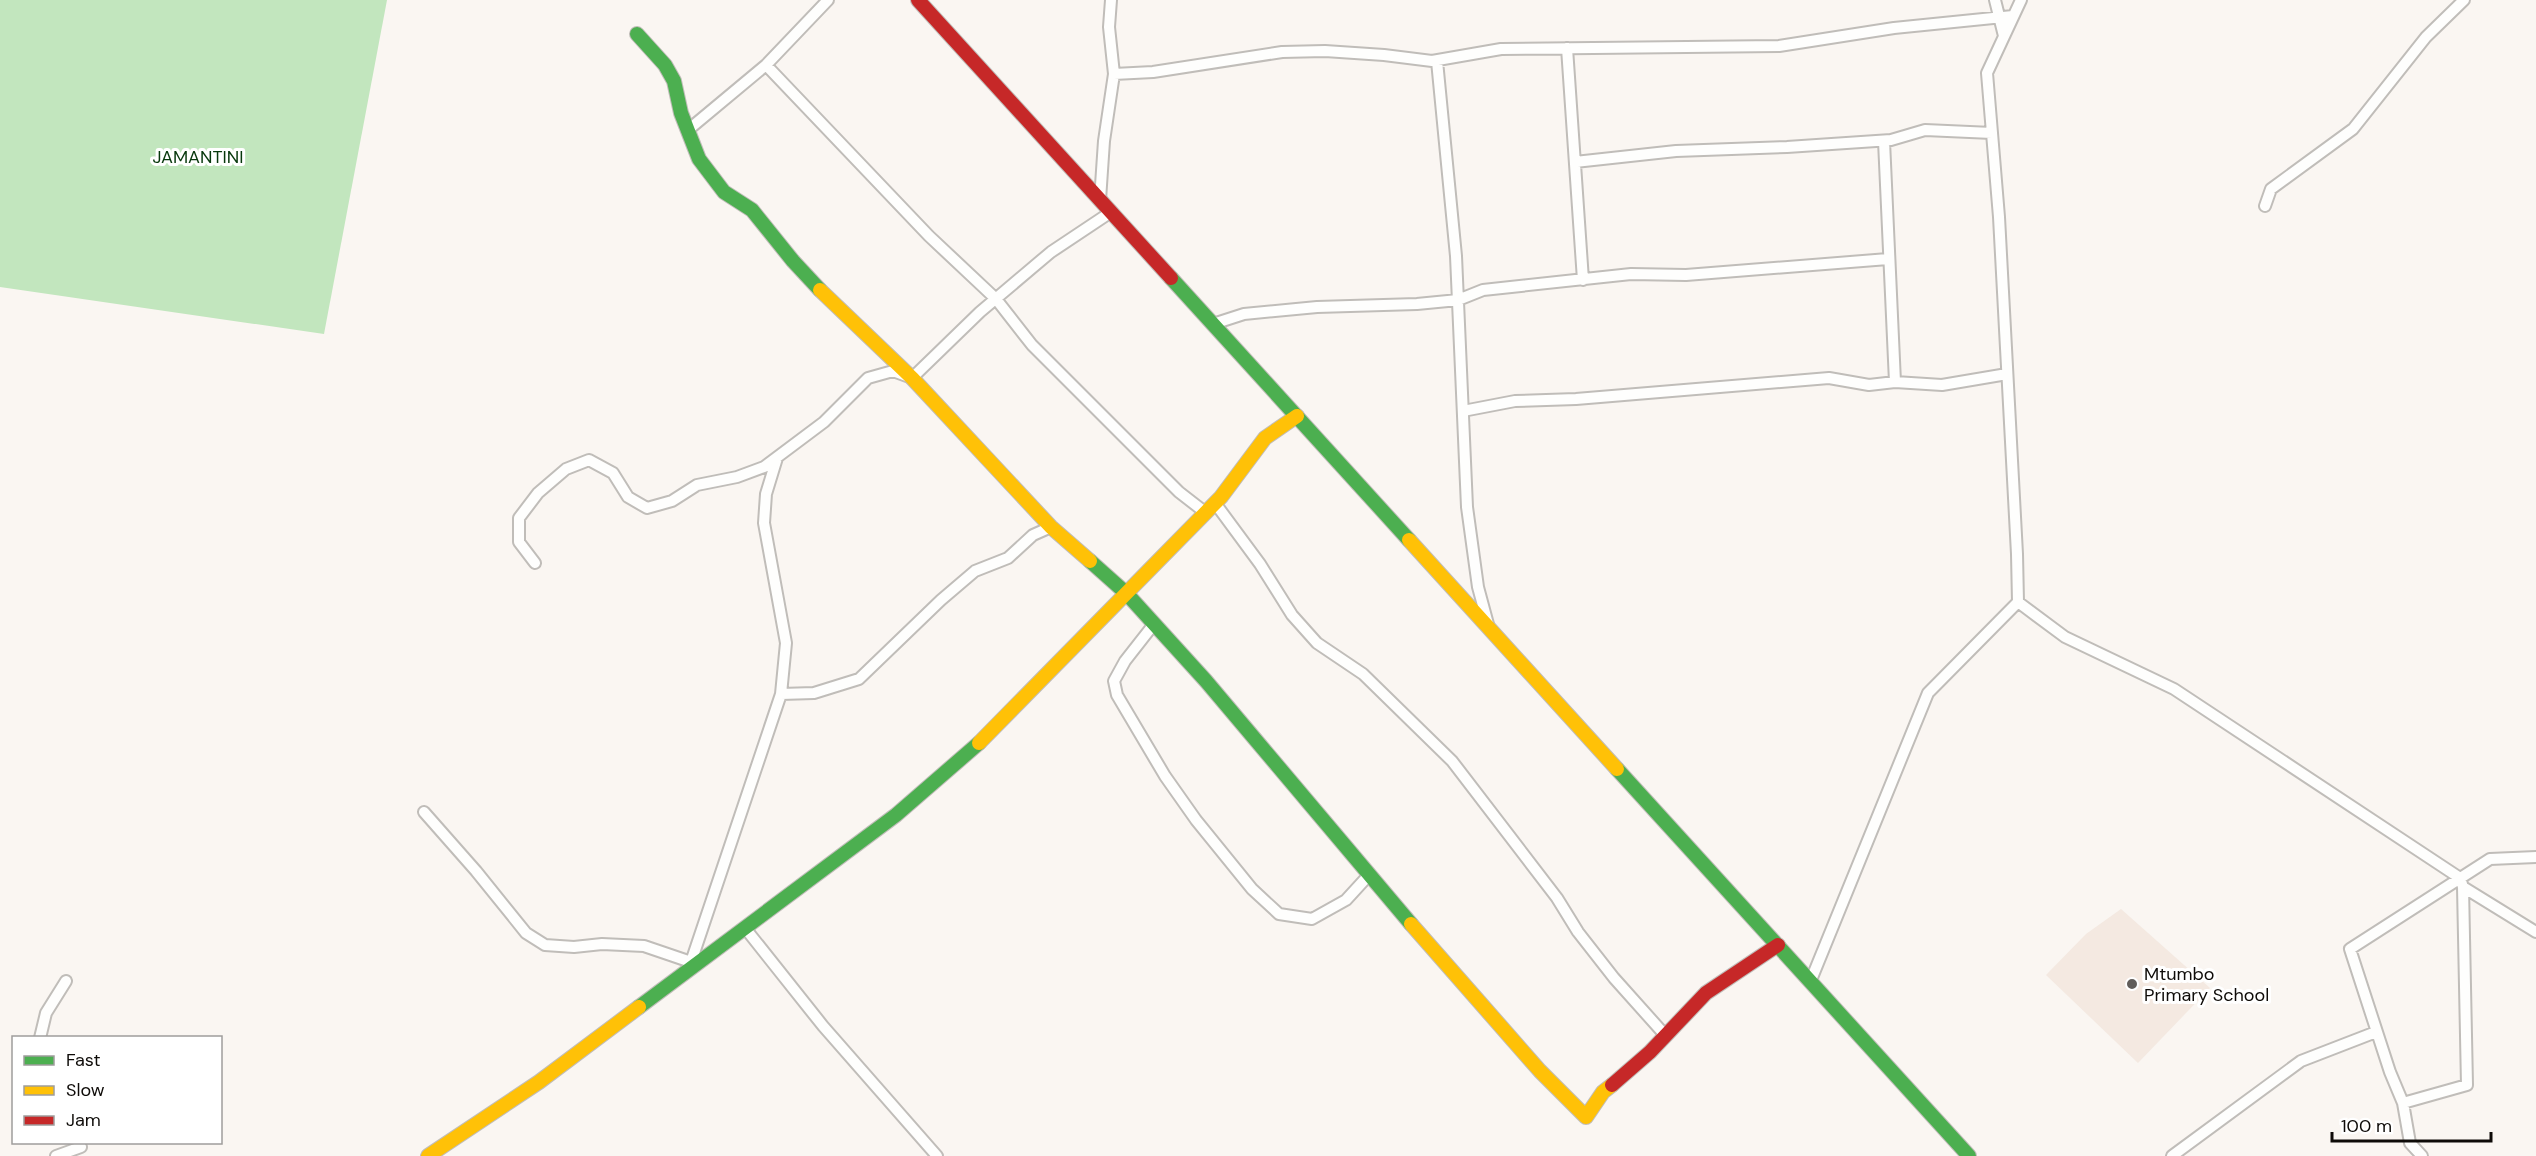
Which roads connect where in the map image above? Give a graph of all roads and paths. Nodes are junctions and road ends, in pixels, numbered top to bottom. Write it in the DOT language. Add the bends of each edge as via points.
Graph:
graph roads {
  1 [pos="828,0"];
  2 [pos="918,0"];
  3 [pos="1111,0"];
  4 [pos="1995,0"];
  5 [pos="2021,0"];
  6 [pos="2464,0"];
  7 [pos="2013,16"];
  8 [pos="1999,17"];
  9 [pos="637,34"];
  10 [pos="2004,36"];
  11 [pos="1567,48"];
  12 [pos="1437,61"];
  13 [pos="766,65"];
  14 [pos="1114,74"];
  15 [pos="688,130"];
  16 [pos="1992,133"];
  17 [pos="1884,141"];
  18 [pos="1575,162"];
  19 [pos="1100,200"];
  20 [pos="2265,206"];
  21 [pos="1111,212"];
  22 [pos="1888,259"];
  23 [pos="1583,280"];
  24 [pos="996,299"];
  25 [pos="1458,300"];
  26 [pos="1213,324"];
  27 [pos="2007,374"];
  28 [pos="912,378"];
  29 [pos="1895,382"];
  30 [pos="1463,411"];
  31 [pos="1297,416"];
  32 [pos="777,458"];
  33 [pos="1211,508"];
  34 [pos="1051,527"];
  35 [pos="535,563"];
  36 [pos="1127,594"];
  37 [pos="2018,602"];
  38 [pos="1154,624"];
  39 [pos="1489,627"];
  40 [pos="781,694"];
  41 [pos="424,812"];
  42 [pos="2536,857"];
  43 [pos="1368,876"];
  44 [pos="2461,883"];
  45 [pos="745,928"];
  46 [pos="2536,932"];
  47 [pos="1778,945"];
  48 [pos="689,967"];
  49 [pos="1811,980"];
  50 [pos="66,981"];
  51 [pos="2376,1032"];
  52 [pos="1665,1035"];
  53 [pos="40,1036"];
  54 [pos="2403,1103"];
  55 [pos="82,1148"];
  56 [pos="56,1156"];
  57 [pos="428,1156"];
  58 [pos="937,1156"];
  59 [pos="1969,1156"];
  60 [pos="2172,1156"];
  61 [pos="2422,1156"];
  1 -- 13 [label="street"];
  2 -- 19 [label="street"];
  3 -- 14 [label="street" via="1109,27"];
  4 -- 8 [label="street"];
  5 -- 7 [label="street"];
  6 -- 20 [label="street" via="2426,37 2354,129 2271,189"];
  7 -- 8 [label="street"];
  7 -- 10 [label="street"];
  8 -- 10 [label="street"];
  8 -- 11 [label="street" via="1779,46"];
  9 -- 15 [label="street" via="674,81"];
  10 -- 16 [label="street" via="1987,73"];
  11 -- 12 [label="street" via="1501,49"];
  11 -- 18 [label="street"];
  12 -- 14 [label="street" via="1325,51 1282,52 1153,72"];
  12 -- 25 [label="street"];
  13 -- 15 [label="street"];
  13 -- 24 [label="street" via="929,236"];
  14 -- 19 [label="street"];
  15 -- 28 [label="street" via="699,159 724,192 752,210 836,307"];
  16 -- 17 [label="street" via="1925,130"];
  16 -- 27 [label="street"];
  17 -- 18 [label="street" via="1676,151"];
  17 -- 22 [label="street"];
  18 -- 23 [label="street"];
  19 -- 21 [label="street"];
  21 -- 24 [label="street" via="1051,252"];
  21 -- 26 [label="street"];
  22 -- 23 [label="street"];
  22 -- 29 [label="street"];
  23 -- 25 [label="street" via="1483,290"];
  24 -- 28 [label="street"];
  24 -- 33 [label="street" via="1032,345 1179,492"];
  25 -- 26 [label="street" via="1244,314"];
  25 -- 30 [label="street"];
  26 -- 31 [label="street"];
  27 -- 29 [label="street" via="1942,385"];
  27 -- 37 [label="street"];
  28 -- 32 [label="street" via="893,371 868,378 824,422"];
  28 -- 34 [label="street"];
  29 -- 30 [label="street" via="1869,385 1829,378 1515,401"];
  30 -- 39 [label="street" via="1468,516 1478,586"];
  31 -- 33 [label="street" via="1265,438"];
  31 -- 39 [label="street"];
  32 -- 35 [label="street" via="764,467 697,485 672,501 647,508 628,497 613,473 589,460 566,469 538,493 519,518 519,542"];
  32 -- 40 [label="street" via="766,494 764,523 786,643"];
  33 -- 36 [label="street"];
  33 -- 52 [label="street" via="1260,564 1292,615 1317,643 1363,674 1452,761 1592,950"];
  34 -- 36 [label="street"];
  34 -- 40 [label="street" via="1033,535 1008,558 975,571 859,679 814,693"];
  36 -- 38 [label="street"];
  36 -- 45 [label="street" via="995,729 896,815"];
  37 -- 44 [label="street" via="2065,637 2174,689"];
  37 -- 49 [label="street" via="1928,693"];
  38 -- 43 [label="street"];
  38 -- 43 [label="street" via="1114,681 1117,695 1172,785 1252,889 1279,914 1312,919 1346,900"];
  39 -- 47 [label="street"];
  40 -- 48 [label="street"];
  41 -- 48 [label="street" via="526,933 545,945 644,946"];
  42 -- 44 [label="street" via="2490,860"];
  43 -- 52 [label="street" via="1540,1071 1586,1117 1603,1092"];
  44 -- 46 [label="street"];
  44 -- 51 [label="street" via="2350,949"];
  44 -- 54 [label="street" via="2467,1085"];
  45 -- 48 [label="street"];
  45 -- 58 [label="street" via="823,1026"];
  47 -- 49 [label="street"];
  47 -- 52 [label="street" via="1706,993"];
  48 -- 57 [label="street" via="539,1082"];
  49 -- 59 [label="street"];
  50 -- 53 [label="street" via="46,1013"];
  51 -- 54 [label="street"];
  51 -- 60 [label="street" via="2301,1061"];
  54 -- 61 [label="street" via="2410,1143"];
  55 -- 56 [label="street"];
}
